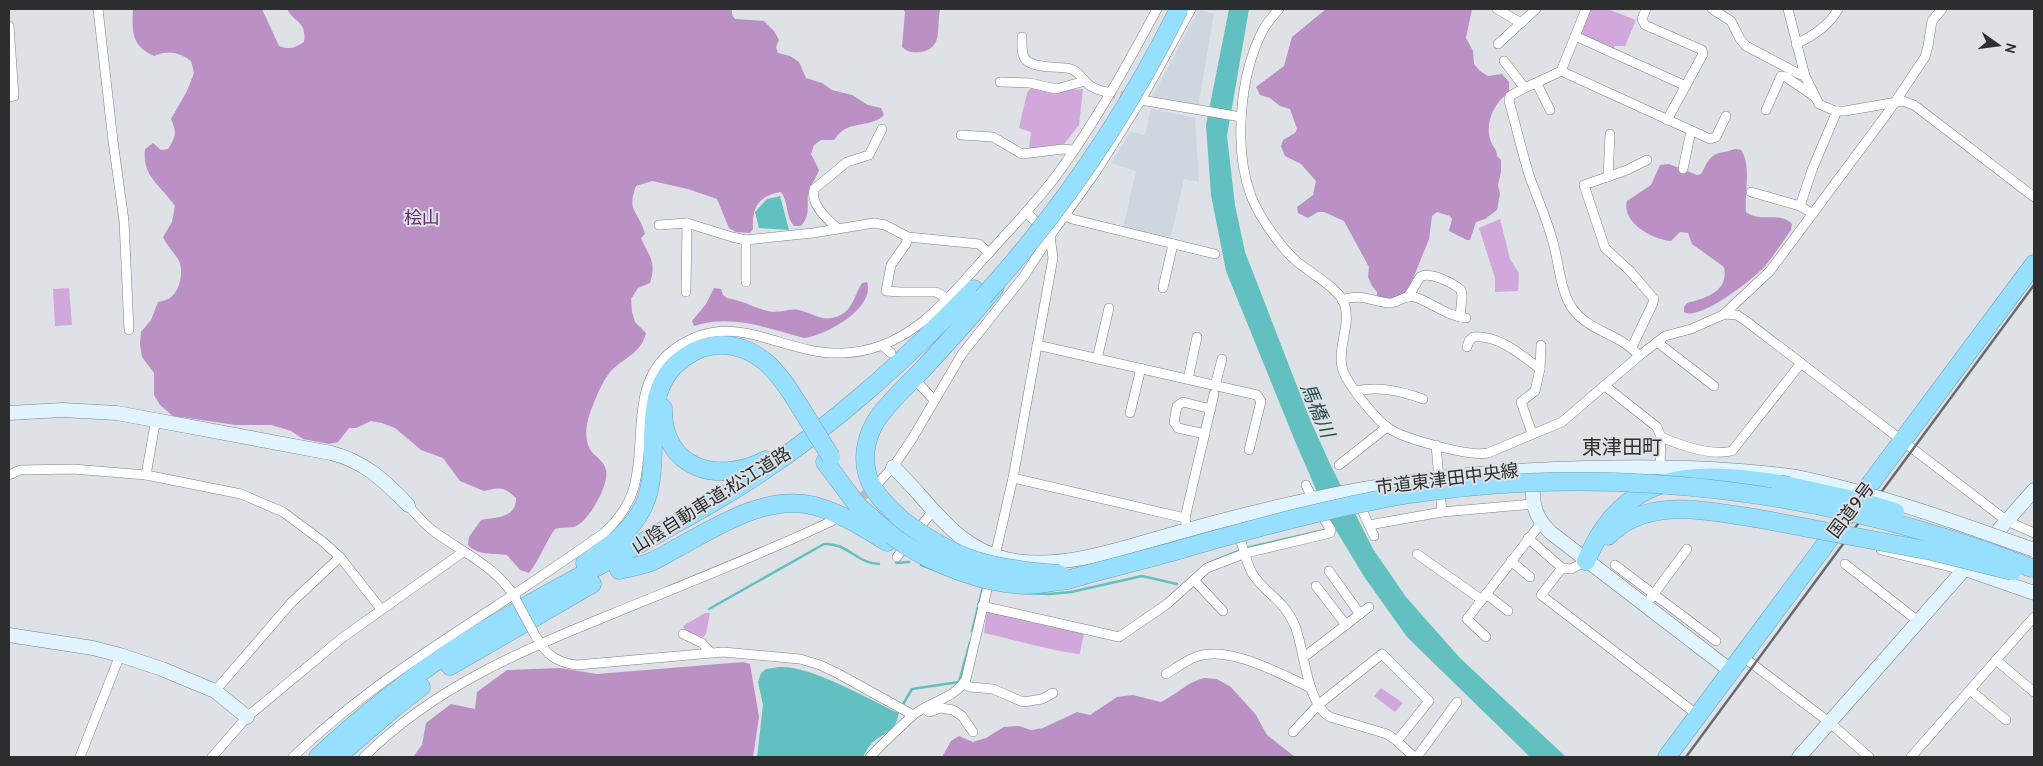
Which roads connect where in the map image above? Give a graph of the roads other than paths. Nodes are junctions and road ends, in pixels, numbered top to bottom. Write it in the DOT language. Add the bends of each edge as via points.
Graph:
graph roads {
  1 [pos="98,9"];
  2 [pos="1157,9"];
  3 [pos="1166,9"];
  4 [pos="1186,9"];
  5 [pos="1279,9"];
  6 [pos="1497,9"];
  7 [pos="1536,9"];
  8 [pos="1586,9"];
  9 [pos="1646,9"];
  10 [pos="1712,9"];
  11 [pos="1788,9"];
  12 [pos="1838,9"];
  13 [pos="1942,9"];
  14 [pos="1521,23"];
  15 [pos="9,26"];
  16 [pos="1575,36"];
  17 [pos="1022,37"];
  18 [pos="1498,44"];
  19 [pos="1796,44"];
  20 [pos="1504,61"];
  21 [pos="1561,71"];
  22 [pos="1805,76"];
  23 [pos="1085,81"];
  24 [pos="1000,82"];
  25 [pos="1538,84"];
  26 [pos="1686,86"];
  27 [pos="1524,87"];
  28 [pos="1107,92"];
  29 [pos="1814,96"];
  30 [pos="9,97"];
  31 [pos="1141,100"];
  32 [pos="1895,102"];
  33 [pos="1550,110"];
  34 [pos="1766,110"];
  35 [pos="1837,111"];
  36 [pos="1726,116"];
  37 [pos="1238,117"];
  38 [pos="1667,120"];
  39 [pos="882,129"];
  40 [pos="1691,131"];
  41 [pos="1610,134"];
  42 [pos="961,135"];
  43 [pos="1073,150"];
  44 [pos="1647,160"];
  45 [pos="1683,168"];
  46 [pos="1608,177"];
  47 [pos="1751,192"];
  48 [pos="2034,196"];
  49 [pos="1800,206"];
  50 [pos="1026,212"];
  51 [pos="1813,214"];
  52 [pos="1064,215"];
  53 [pos="687,223"];
  54 [pos="658,225"];
  55 [pos="838,228"];
  56 [pos="1050,236"];
  57 [pos="908,237"];
  58 [pos="746,240"];
  59 [pos="1173,244"];
  60 [pos="989,253"];
  61 [pos="1214,254"];
  62 [pos="2034,264"];
  63 [pos="746,282"];
  64 [pos="1162,288"];
  65 [pos="686,292"];
  66 [pos="981,295"];
  67 [pos="1408,296"];
  68 [pos="948,299"];
  69 [pos="1342,300"];
  70 [pos="1108,308"];
  71 [pos="1723,315"];
  72 [pos="129,330"];
  73 [pos="1197,337"];
  74 [pos="1657,342"];
  75 [pos="1037,345"];
  76 [pos="1541,345"];
  77 [pos="884,346"];
  78 [pos="1467,347"];
  79 [pos="1632,347"];
  80 [pos="890,353"];
  81 [pos="1639,356"];
  82 [pos="1097,358"];
  83 [pos="1222,359"];
  84 [pos="1800,363"];
  85 [pos="1141,368"];
  86 [pos="1540,369"];
  87 [pos="1188,379"];
  88 [pos="920,385"];
  89 [pos="1606,386"];
  90 [pos="1714,386"];
  91 [pos="1215,390"];
  92 [pos="1355,391"];
  93 [pos="1423,399"];
  94 [pos="934,400"];
  95 [pos="1211,409"];
  96 [pos="799,412"];
  97 [pos="9,413"];
  98 [pos="1130,413"];
  99 [pos="156,419"];
  100 [pos="1388,428"];
  101 [pos="1532,433"];
  102 [pos="1205,434"];
  103 [pos="1660,437"];
  104 [pos="1903,440"];
  105 [pos="1436,445"];
  106 [pos="794,449"];
  107 [pos="1249,450"];
  108 [pos="1339,465"];
  109 [pos="1660,466"];
  110 [pos="893,467"];
  111 [pos="1532,469"];
  112 [pos="9,475"];
  113 [pos="146,475"];
  114 [pos="1438,477"];
  115 [pos="1013,478"];
  116 [pos="879,482"];
  117 [pos="1306,485"];
  118 [pos="2034,490"];
  119 [pos="1312,499"];
  120 [pos="1533,504"];
  121 [pos="2029,504"];
  122 [pos="408,505"];
  123 [pos="1362,510"];
  124 [pos="933,511"];
  125 [pos="1442,512"];
  126 [pos="1234,518"];
  127 [pos="832,521"];
  128 [pos="2007,521"];
  129 [pos="1540,523"];
  130 [pos="1186,524"];
  131 [pos="1369,525"];
  132 [pos="894,532"];
  133 [pos="2034,533"];
  134 [pos="1374,536"];
  135 [pos="1528,538"];
  136 [pos="1951,539"];
  137 [pos="1859,544"];
  138 [pos="1688,550"];
  139 [pos="2034,550"];
  140 [pos="463,552"];
  141 [pos="1246,553"];
  142 [pos="1418,554"];
  143 [pos="995,556"];
  144 [pos="340,557"];
  145 [pos="897,557"];
  146 [pos="1510,561"];
  147 [pos="1586,561"];
  148 [pos="1845,564"];
  149 [pos="1615,565"];
  150 [pos="1562,568"];
  151 [pos="2034,569"];
  152 [pos="619,570"];
  153 [pos="1101,570"];
  154 [pos="1964,570"];
  155 [pos="1329,571"];
  156 [pos="1530,577"];
  157 [pos="2034,577"];
  158 [pos="1194,580"];
  159 [pos="1316,586"];
  160 [pos="2034,593"];
  161 [pos="1653,594"];
  162 [pos="514,597"];
  163 [pos="1484,597"];
  164 [pos="982,606"];
  165 [pos="1645,606"];
  166 [pos="1368,607"];
  167 [pos="382,609"];
  168 [pos="1224,611"];
  169 [pos="1508,611"];
  170 [pos="1677,612"];
  171 [pos="1360,614"];
  172 [pos="2034,617"];
  173 [pos="1918,621"];
  174 [pos="1668,624"];
  175 [pos="1346,625"];
  176 [pos="683,634"];
  177 [pos="9,635"];
  178 [pos="1486,636"];
  179 [pos="538,640"];
  180 [pos="1716,641"];
  181 [pos="463,643"];
  182 [pos="710,652"];
  183 [pos="120,655"];
  184 [pos="1742,656"];
  185 [pos="1304,657"];
  186 [pos="1996,660"];
  187 [pos="1731,671"];
  188 [pos="1166,674"];
  189 [pos="963,684"];
  190 [pos="1311,688"];
  191 [pos="1970,690"];
  192 [pos="215,691"];
  193 [pos="2034,692"];
  194 [pos="1053,693"];
  195 [pos="1457,702"];
  196 [pos="1318,705"];
  197 [pos="395,707"];
  198 [pos="925,708"];
  199 [pos="913,715"];
  200 [pos="1699,716"];
  201 [pos="247,717"];
  202 [pos="2006,720"];
  203 [pos="1829,722"];
  204 [pos="973,732"];
  205 [pos="1292,732"];
  206 [pos="1397,740"];
  207 [pos="80,757"];
  208 [pos="212,757"];
  209 [pos="294,757"];
  210 [pos="319,757"];
  211 [pos="337,757"];
  212 [pos="346,757"];
  213 [pos="364,757"];
  214 [pos="870,757"];
  215 [pos="1416,757"];
  216 [pos="1667,757"];
  217 [pos="1799,757"];
  218 [pos="1869,757"];
  219 [pos="1911,757"];
  1 -- 72 [label="street" via="124,221"];
  2 -- 43 [label="street"];
  3 -- 66 [label="highway, 山陰自動車道;松江道路" via="1124,87 1065,178"];
  4 -- 31 [label="street"];
  4 -- 66 [label="highway, 山陰自動車道;松江道路, bridge" via="1081,176 1010,267"];
  5 -- 37 [label="street" via="1263,30"];
  6 -- 14 [label="street"];
  7 -- 14 [label="street"];
  8 -- 16 [label="street"];
  9 -- 26 [label="street" via="1642,19 1646,25 1702,50 1703,54"];
  10 -- 22 [label="street" via="1731,21 1746,46"];
  11 -- 19 [label="street"];
  12 -- 19 [label="street" via="1830,21"];
  13 -- 32 [label="street" via="1932,21 1925,56"];
  14 -- 18 [label="street"];
  15 -- 30 [label="street" via="14,96"];
  16 -- 21 [label="street"];
  16 -- 26 [label="street"];
  17 -- 23 [label="street" via="1022,51 1028,62 1071,69"];
  19 -- 22 [label="street"];
  20 -- 27 [label="street"];
  21 -- 25 [label="street"];
  21 -- 38 [label="street"];
  22 -- 29 [label="street"];
  23 -- 24 [label="street" via="1056,89 1030,83"];
  23 -- 28 [label="street"];
  25 -- 27 [label="street"];
  25 -- 33 [label="street"];
  26 -- 38 [label="street"];
  27 -- 79 [label="street" via="1510,96 1509,101 1554,243 1566,295 1572,308 1584,320"];
  29 -- 34 [label="street" via="1781,76"];
  29 -- 35 [label="street" via="1818,104"];
  31 -- 37 [label="street"];
  31 -- 52 [label="street"];
  32 -- 35 [label="street"];
  32 -- 48 [label="street" via="1914,105"];
  32 -- 51 [label="street"];
  35 -- 49 [label="street"];
  36 -- 40 [label="street" via="1713,139"];
  37 -- 69 [label="street" via="1254,204 1277,241"];
  38 -- 40 [label="street"];
  39 -- 55 [label="street" via="869,155 847,162 814,189 813,196 823,216"];
  40 -- 45 [label="street"];
  41 -- 46 [label="street"];
  42 -- 43 [label="street" via="993,137 1022,154"];
  43 -- 50 [label="street"];
  44 -- 46 [label="street"];
  46 -- 79 [label="street" via="1584,185 1600,236 1605,248 1634,274 1654,301"];
  47 -- 49 [label="street"];
  49 -- 51 [label="street"];
  50 -- 56 [label="street"];
  50 -- 60 [label="street"];
  51 -- 71 [label="street" via="1770,271"];
  52 -- 56 [label="street"];
  52 -- 59 [label="street"];
  53 -- 54 [label="street"];
  53 -- 58 [label="street"];
  53 -- 65 [label="street"];
  55 -- 57 [label="street" via="874,223"];
  55 -- 58 [label="street"];
  56 -- 75 [label="street" via="1053,258"];
  56 -- 94 [label="street" via="1024,276 962,354"];
  57 -- 60 [label="street" via="979,244"];
  57 -- 68 [label="street" via="891,265 886,290 936,292"];
  58 -- 63 [label="street"];
  59 -- 61 [label="street"];
  59 -- 64 [label="street"];
  60 -- 68 [label="street"];
  62 -- 104 [label="highway, 国道9号"];
  66 -- 106 [label="highway, 山陰自動車道;松江道路"];
  66 -- 132 [label="highway" via="876,421 869,436 866,469"];
  66 -- 152 [label="highway, 山陰自動車道;松江道路" via="936,346 892,387 800,459 701,524"];
  67 -- 67 [label="street" via="1414,297 1463,318 1461,290 1439,279 1428,275 1420,277"];
  67 -- 69 [label="street" via="1391,303 1363,297"];
  68 -- 77 [label="street" via="920,324"];
  69 -- 92 [label="street" via="1346,318 1342,366"];
  70 -- 82 [label="street"];
  71 -- 74 [label="street"];
  71 -- 84 [label="street" via="1739,316"];
  73 -- 87 [label="street"];
  74 -- 81 [label="street"];
  74 -- 90 [label="street"];
  75 -- 82 [label="street"];
  75 -- 115 [label="street"];
  76 -- 86 [label="street"];
  77 -- 80 [label="street"];
  77 -- 162 [label="street" via="828,353 732,331 698,336 672,351 652,373 646,392 637,472 626,507 604,533"];
  78 -- 86 [label="street" via="1473,337 1498,341"];
  79 -- 81 [label="street"];
  81 -- 89 [label="street"];
  82 -- 85 [label="street"];
  83 -- 91 [label="street"];
  84 -- 103 [label="street" via="1732,452 1680,445"];
  84 -- 104 [label="street"];
  85 -- 87 [label="street"];
  85 -- 98 [label="street"];
  86 -- 101 [label="street" via="1535,391 1521,402"];
  87 -- 91 [label="street"];
  88 -- 94 [label="street"];
  89 -- 101 [label="street" via="1562,422"];
  89 -- 103 [label="street" via="1657,427"];
  91 -- 95 [label="street"];
  91 -- 107 [label="street" via="1256,395 1261,399"];
  92 -- 93 [label="street" via="1401,391"];
  92 -- 100 [label="street"];
  94 -- 110 [label="street"];
  95 -- 102 [label="street"];
  95 -- 102 [label="street" via="1183,402 1177,406 1174,422 1178,428"];
  96 -- 106 [label="highway" via="760,365 725,352 704,356 685,366 671,382 663,407 666,430 675,449 692,464 705,470 739,470"];
  96 -- 132 [label="highway, bridge" via="858,506"];
  96 -- 181 [label="highway" via="778,373 751,351 714,345 686,356 668,373 658,393 650,488 643,509 632,526 617,541"];
  97 -- 99 [label="street" via="88,410"];
  99 -- 113 [label="street"];
  99 -- 122 [label="street" via="347,457 376,474"];
  100 -- 105 [label="street"];
  100 -- 108 [label="street"];
  101 -- 105 [label="street" via="1481,454"];
  102 -- 130 [label="street"];
  103 -- 109 [label="street"];
  104 -- 128 [label="street"];
  104 -- 184 [label="highway, 国道9号"];
  105 -- 114 [label="street"];
  106 -- 181 [label="highway, 山陰自動車道;松江道路" via="697,513"];
  109 -- 111 [label="street, 市道東津田中央線"];
  109 -- 139 [label="street, 市道東津田中央線, bridge" via="1729,469 1839,486"];
  110 -- 116 [label="street"];
  110 -- 124 [label="street, 市道東津田中央線"];
  111 -- 114 [label="street, 市道東津田中央線"];
  111 -- 120 [label="street"];
  112 -- 113 [label="street" via="20,470 73,469"];
  113 -- 144 [label="street" via="241,494 260,501 282,512"];
  114 -- 119 [label="street, 市道東津田中央線"];
  114 -- 125 [label="street"];
  115 -- 130 [label="street"];
  115 -- 143 [label="street"];
  117 -- 119 [label="street"];
  118 -- 121 [label="street"];
  119 -- 126 [label="street, 市道東津田中央線"];
  119 -- 141 [label="street" via="1330,533"];
  120 -- 125 [label="street"];
  120 -- 129 [label="street"];
  121 -- 128 [label="street"];
  122 -- 140 [label="street" via="434,531"];
  123 -- 131 [label="street"];
  124 -- 143 [label="street, 市道東津田中央線" via="955,534"];
  124 -- 145 [label="street"];
  125 -- 131 [label="street"];
  126 -- 130 [label="street, 市道東津田中央線"];
  126 -- 141 [label="street"];
  127 -- 179 [label="street" via="788,542"];
  128 -- 133 [label="street"];
  128 -- 154 [label="street"];
  129 -- 135 [label="street"];
  129 -- 147 [label="street"];
  130 -- 143 [label="street, 市道東津田中央線" via="1099,555 1034,563"];
  131 -- 134 [label="street"];
  132 -- 152 [label="highway" via="824,509 785,504 747,513 650,562"];
  132 -- 153 [label="highway, bridge" via="941,556 974,567 1019,575"];
  132 -- 153 [label="highway, bridge" via="915,550 948,567 1004,583 1036,585"];
  135 -- 146 [label="street"];
  135 -- 150 [label="street"];
  136 -- 147 [label="highway, bridge" via="1940,528 1837,496 1780,484 1696,477 1654,487 1634,498 1615,514"];
  136 -- 151 [label="highway, bridge"];
  136 -- 153 [label="highway, bridge" via="1838,509 1750,493 1651,484 1552,483 1456,489 1356,504 1252,528"];
  137 -- 154 [label="street"];
  138 -- 161 [label="street"];
  140 -- 162 [label="street" via="500,577"];
  140 -- 167 [label="street"];
  141 -- 158 [label="street" via="1207,568"];
  141 -- 185 [label="street" via="1252,573 1286,608"];
  142 -- 163 [label="street"];
  143 -- 164 [label="street"];
  144 -- 167 [label="street"];
  144 -- 192 [label="street" via="291,603"];
  146 -- 156 [label="street"];
  146 -- 163 [label="street"];
  147 -- 150 [label="street" via="1571,569"];
  147 -- 157 [label="highway, bridge" via="1630,518 1650,511 1676,509 1755,518 1931,551"];
  147 -- 165 [label="street"];
  148 -- 173 [label="street"];
  149 -- 161 [label="street"];
  150 -- 200 [label="street" via="1541,595"];
  152 -- 197 [label="highway, 山陰自動車道;松江道路" via="468,655"];
  154 -- 160 [label="street"];
  154 -- 173 [label="street"];
  155 -- 171 [label="street"];
  158 -- 164 [label="street" via="1167,604 1118,637"];
  158 -- 168 [label="street"];
  159 -- 175 [label="street"];
  161 -- 165 [label="street"];
  161 -- 170 [label="street"];
  162 -- 179 [label="street, bridge"];
  162 -- 209 [label="street" via="443,639 393,674"];
  163 -- 169 [label="street"];
  163 -- 178 [label="street" via="1467,619"];
  164 -- 189 [label="street"];
  165 -- 174 [label="street"];
  166 -- 171 [label="street"];
  167 -- 201 [label="street"];
  170 -- 174 [label="street"];
  170 -- 180 [label="street"];
  171 -- 175 [label="street"];
  172 -- 186 [label="street"];
  173 -- 203 [label="street"];
  174 -- 187 [label="street"];
  175 -- 185 [label="street"];
  176 -- 182 [label="street" via="702,643"];
  177 -- 183 [label="street"];
  179 -- 182 [label="street" via="552,657 577,665"];
  179 -- 213 [label="street" via="434,700 387,734"];
  181 -- 210 [label="highway, 山陰自動車道;松江道路" via="387,697"];
  182 -- 199 [label="street" via="800,659 828,669"];
  183 -- 192 [label="street"];
  183 -- 207 [label="street"];
  184 -- 187 [label="highway, 国道9号"];
  184 -- 203 [label="street"];
  185 -- 190 [label="street"];
  186 -- 191 [label="street"];
  186 -- 193 [label="street"];
  187 -- 200 [label="highway, 国道9号"];
  188 -- 190 [label="street" via="1193,658 1218,653 1256,663"];
  189 -- 194 [label="street" via="994,689 1023,702 1042,699"];
  189 -- 198 [label="street"];
  190 -- 196 [label="street"];
  191 -- 202 [label="street"];
  191 -- 219 [label="street"];
  192 -- 201 [label="street"];
  195 -- 215 [label="street"];
  196 -- 205 [label="street"];
  196 -- 206 [label="street" via="1330,717"];
  196 -- 206 [label="street" via="1382,654 1429,701"];
  197 -- 211 [label="highway, 山陰自動車道;松江道路"];
  197 -- 212 [label="highway"];
  198 -- 199 [label="street"];
  198 -- 204 [label="street" via="929,712 945,708 957,711"];
  199 -- 214 [label="street"];
  200 -- 216 [label="highway, 国道9号"];
  201 -- 208 [label="street"];
  203 -- 217 [label="street"];
  203 -- 218 [label="street"];
  206 -- 215 [label="street"];
}
